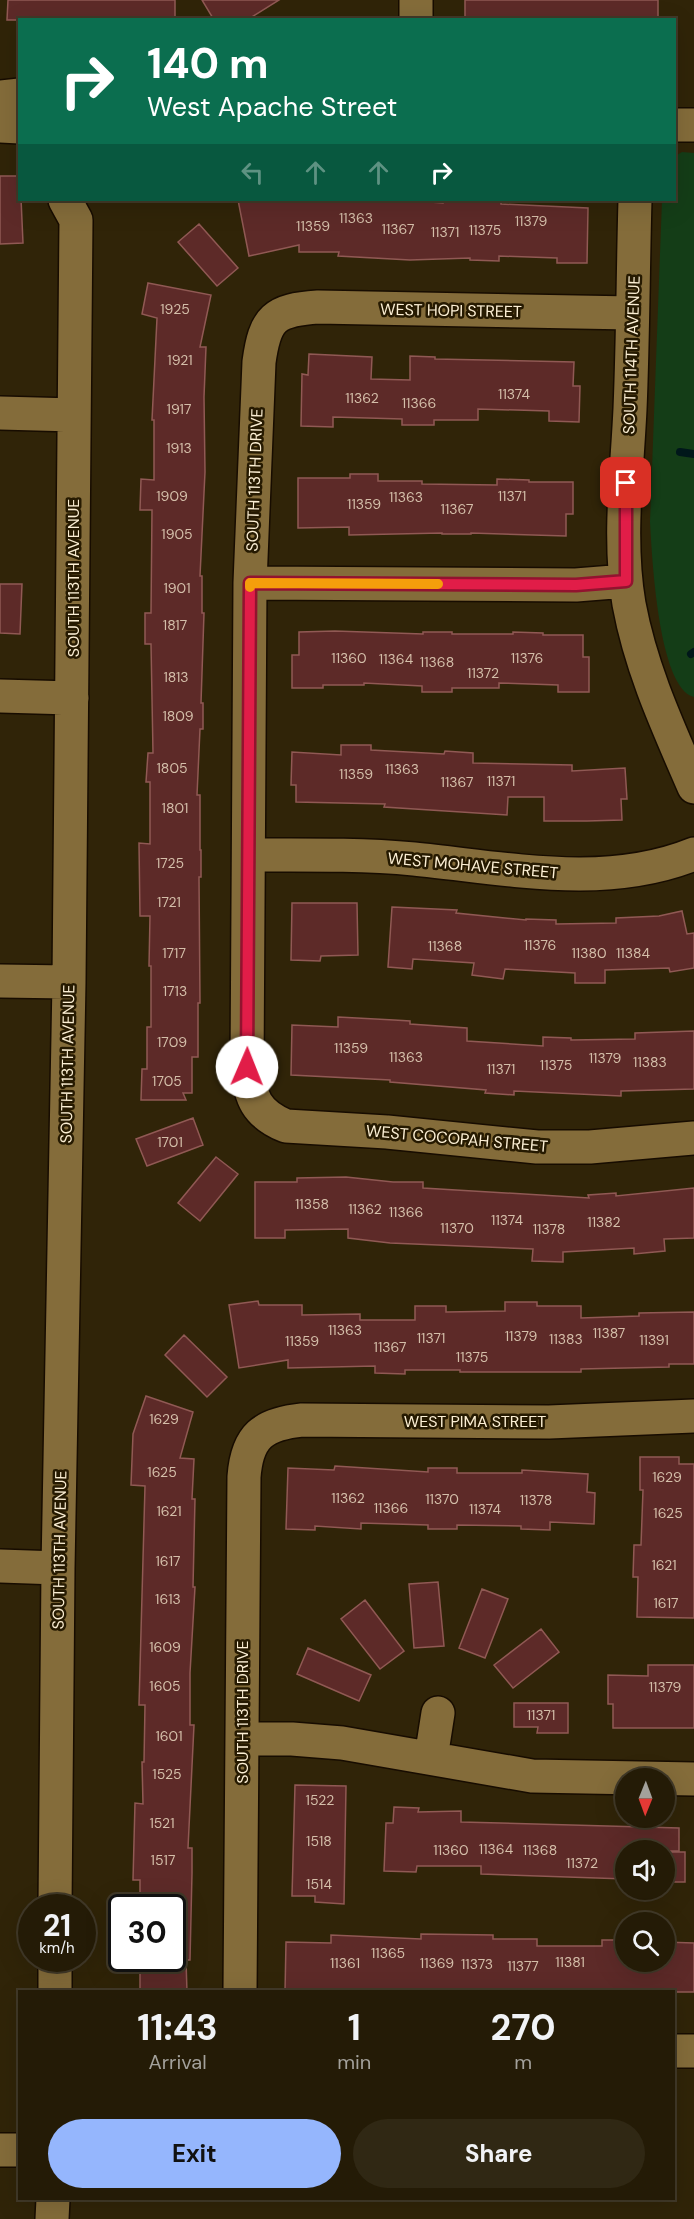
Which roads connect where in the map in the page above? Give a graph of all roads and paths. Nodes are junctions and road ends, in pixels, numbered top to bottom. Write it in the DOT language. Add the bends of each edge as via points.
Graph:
graph roads {
  1 [pos="416,0"];
  2 [pos="416,18"];
  3 [pos="18,95"];
  4 [pos="0,97"];
  5 [pos="676,125"];
  6 [pos="694,125"];
  7 [pos="0,126"];
  8 [pos="18,128"];
  9 [pos="635,201"];
  10 [pos="76,206"];
  11 [pos="633,314"];
  12 [pos="272,319"];
  13 [pos="0,413"];
  14 [pos="74,415"];
  15 [pos="626,581"];
  16 [pos="250,583"];
  17 [pos="0,696"];
  18 [pos="72,698"];
  19 [pos="681,724"];
  20 [pos="694,787"];
  21 [pos="694,854"];
  22 [pos="249,855"];
  23 [pos="0,981"];
  24 [pos="69,982"];
  25 [pos="260,1110"];
  26 [pos="694,1138"];
  27 [pos="694,1416"];
  28 [pos="258,1434"];
  29 [pos="0,1566"];
  30 [pos="58,1568"];
  31 [pos="438,1713"];
  32 [pos="242,1739"];
  33 [pos="431,1758"];
  34 [pos="694,1779"];
  35 [pos="56,1894"];
  36 [pos="55,1972"];
  37 [pos="55,1990"];
  38 [pos="240,1990"];
  39 [pos="675,2050"];
  40 [pos="694,2051"];
  41 [pos="0,2150"];
  42 [pos="18,2150"];
  43 [pos="53,2200"];
  44 [pos="52,2219"];
  1 -- 2 [label="street"];
  3 -- 4 [label="street"];
  5 -- 6 [label="street"];
  7 -- 8 [label="street"];
  9 -- 11 [label="street, SOUTH 114TH AVENUE"];
  10 -- 14 [label="street, SOUTH 113TH AVENUE"];
  11 -- 12 [label="street, WEST HOPI STREET" via="318,307 287,311"];
  11 -- 15 [label="street, SOUTH 114TH AVENUE" via="625,503"];
  12 -- 16 [label="street, SOUTH 113TH DRIVE" via="264,333 259,362"];
  13 -- 14 [label="street"];
  14 -- 18 [label="street, SOUTH 113TH AVENUE"];
  15 -- 16 [label="street" via="576,585"];
  15 -- 19 [label="street, SOUTH 114TH AVENUE" via="650,684"];
  16 -- 22 [label="street, SOUTH 113TH DRIVE"];
  17 -- 18 [label="street"];
  18 -- 24 [label="street, SOUTH 113TH AVENUE"];
  19 -- 20 [label="street, SOUTH 114TH AVENUE"];
  21 -- 22 [label="street, WEST MOHAVE STREET" via="634,870 578,874 369,856"];
  22 -- 25 [label="street, SOUTH 113TH DRIVE" via="247,1067 252,1097"];
  23 -- 24 [label="street"];
  24 -- 30 [label="street, SOUTH 113TH AVENUE"];
  25 -- 26 [label="street, WEST COCOPAH STREET" via="272,1121 286,1126 510,1145 590,1147"];
  27 -- 28 [label="street, WEST PIMA STREET" via="549,1422 302,1420 271,1426"];
  28 -- 32 [label="street, SOUTH 113TH DRIVE" via="245,1461 244,1477"];
  29 -- 30 [label="street"];
  30 -- 35 [label="street, SOUTH 113TH AVENUE"];
  31 -- 33 [label="street"];
  32 -- 33 [label="street" via="342,1743"];
  32 -- 38 [label="street, SOUTH 113TH DRIVE"];
  33 -- 34 [label="street" via="532,1776"];
  36 -- 37 [label="street"];
  39 -- 40 [label="street"];
  41 -- 42 [label="street"];
  43 -- 44 [label="street"];
}
